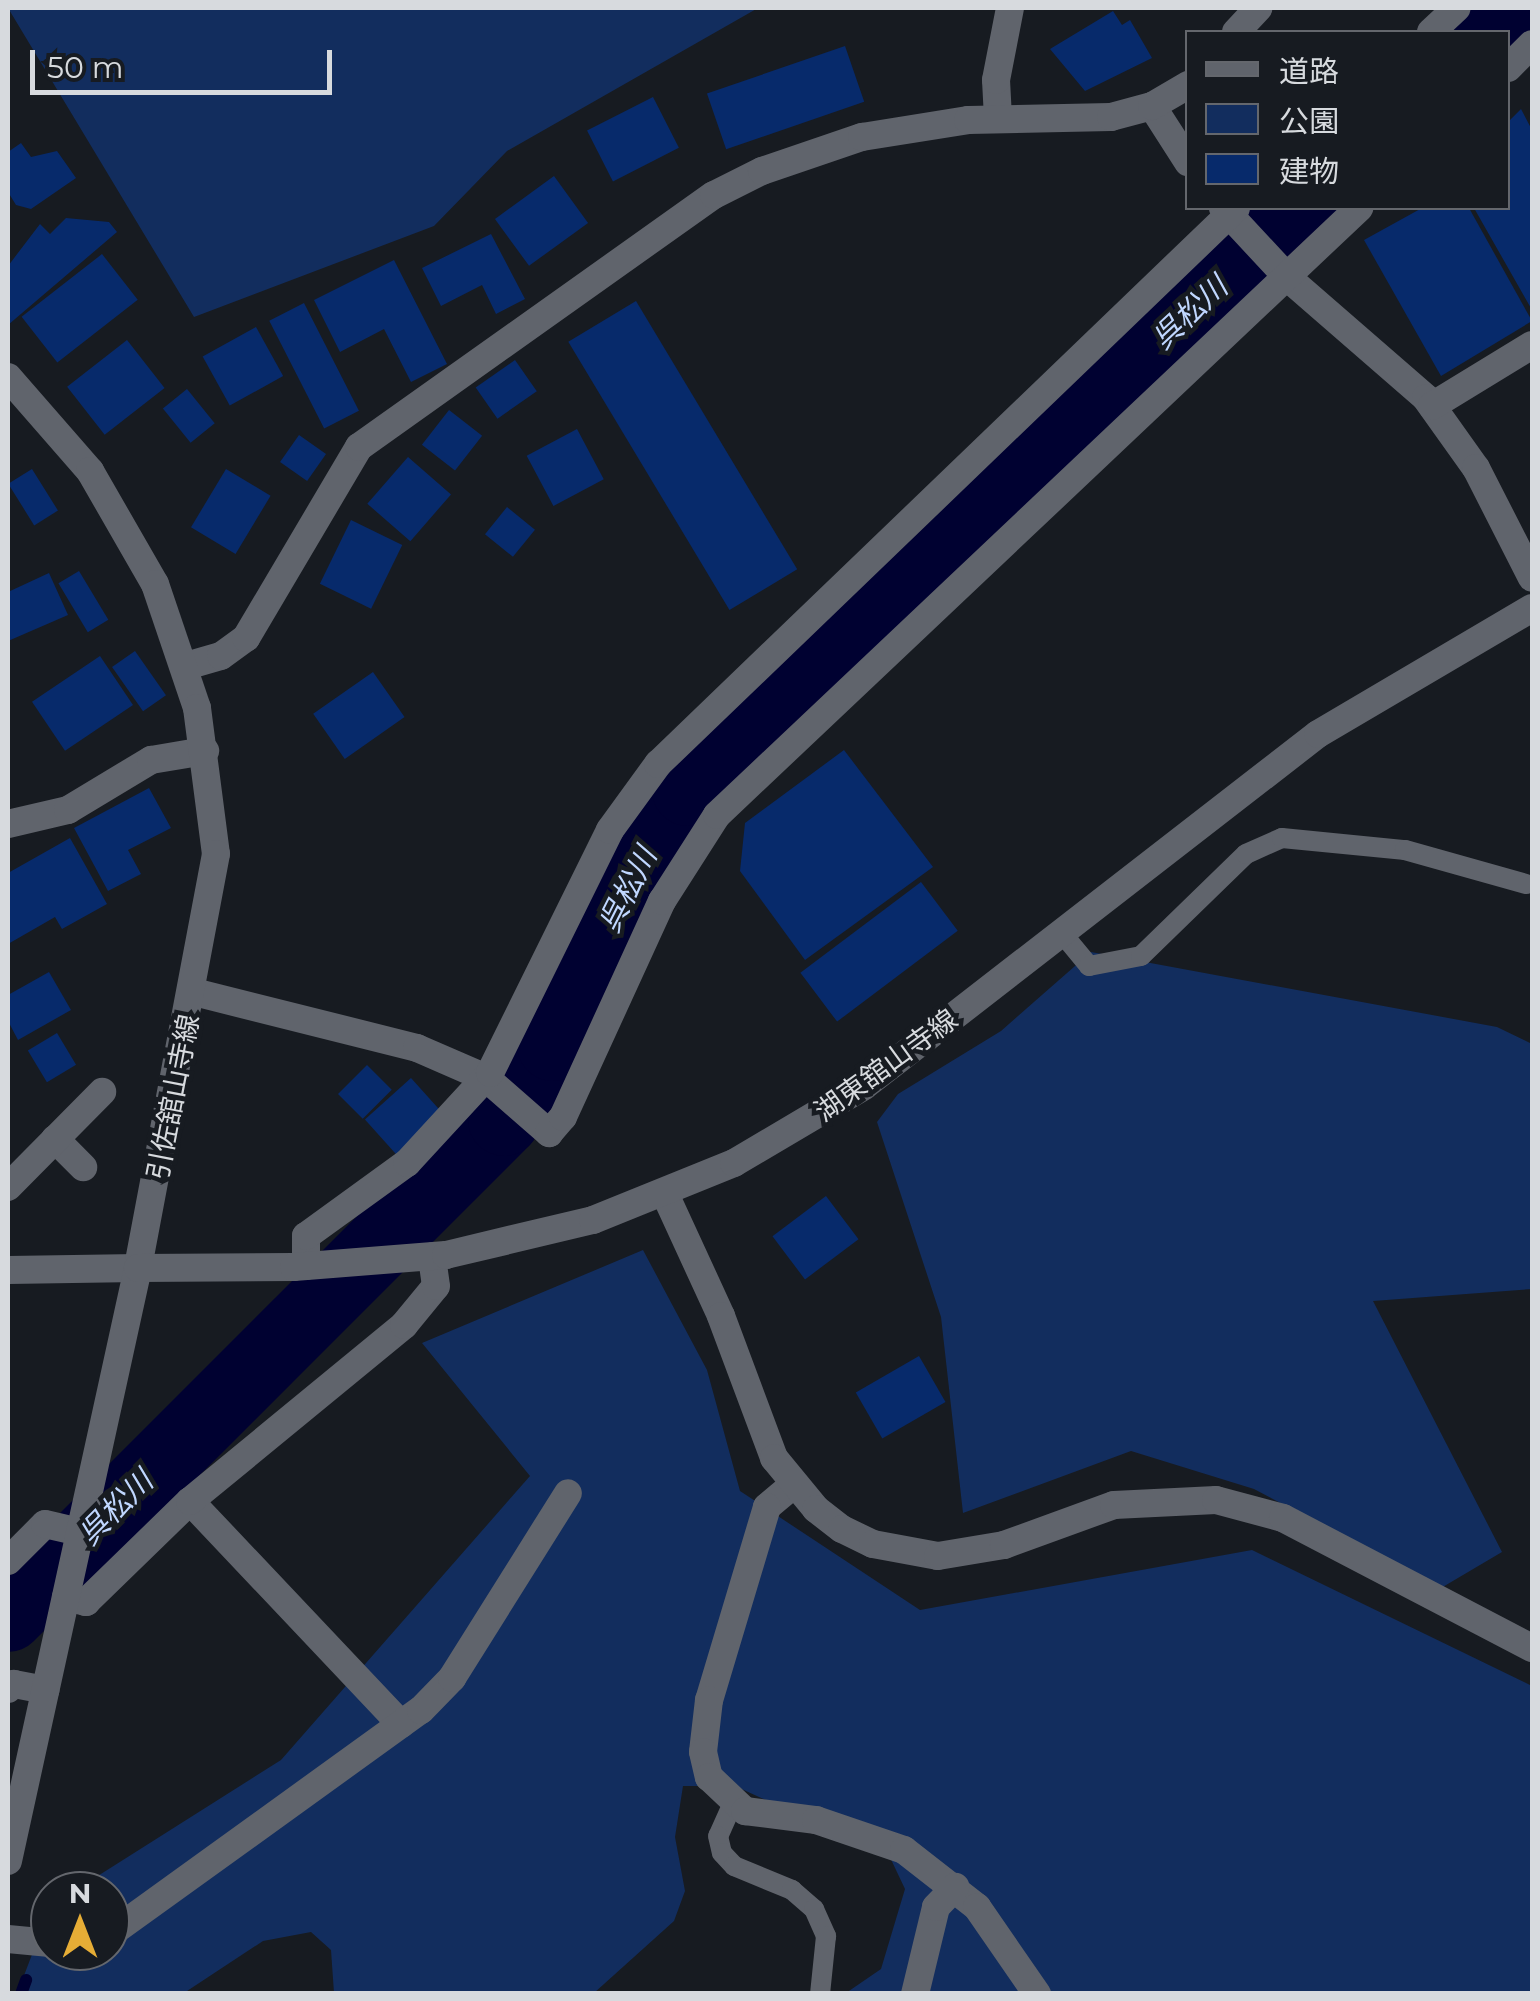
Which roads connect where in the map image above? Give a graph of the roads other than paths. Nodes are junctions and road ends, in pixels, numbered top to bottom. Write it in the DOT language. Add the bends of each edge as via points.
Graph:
graph roads {
  1 [pos="1010,8"];
  2 [pos="1258,8"];
  3 [pos="1457,8"];
  4 [pos="1238,30"];
  5 [pos="1432,30"];
  6 [pos="1532,44"];
  7 [pos="1510,66"];
  8 [pos="1185,87"];
  9 [pos="1152,106"];
  10 [pos="998,118"];
  11 [pos="1185,157"];
  12 [pos="1357,210"];
  13 [pos="1231,214"];
  14 [pos="1285,275"];
  15 [pos="1532,345"];
  16 [pos="8,378"];
  17 [pos="1432,406"];
  18 [pos="1532,578"];
  19 [pos="1532,608"];
  20 [pos="186,666"];
  21 [pos="204,751"];
  22 [pos="8,824"];
  23 [pos="1526,884"];
  24 [pos="1061,932"];
  25 [pos="194,992"];
  26 [pos="492,1084"];
  27 [pos="102,1092"];
  28 [pos="55,1139"];
  29 [pos="83,1166"];
  30 [pos="8,1187"];
  31 [pos="665,1194"];
  32 [pos="427,1257"];
  33 [pos="306,1266"];
  34 [pos="138,1268"];
  35 [pos="8,1270"];
  36 [pos="792,1485"];
  37 [pos="568,1493"];
  38 [pos="190,1502"];
  39 [pos="68,1530"];
  40 [pos="8,1562"];
  41 [pos="68,1603"];
  42 [pos="1532,1648"];
  43 [pos="8,1689"];
  44 [pos="46,1690"];
  45 [pos="401,1724"];
  46 [pos="733,1803"];
  47 [pos="8,1861"];
  48 [pos="955,1887"];
  49 [pos="130,1920"];
  50 [pos="820,1994"];
  51 [pos="915,1994"];
  52 [pos="1037,1994"];
  1 -- 10 [label="street" via="996,80"];
  2 -- 4 [label="street"];
  3 -- 5 [label="street"];
  6 -- 7 [label="street"];
  8 -- 9 [label="street"];
  9 -- 10 [label="street" via="1111,117"];
  9 -- 11 [label="street"];
  10 -- 20 [label="street" via="915,126 812,152 669,223 359,447 246,638 221,656"];
  12 -- 14 [label="street"];
  13 -- 14 [label="street"];
  13 -- 26 [label="street" via="658,764 610,830"];
  14 -- 17 [label="street"];
  14 -- 26 [label="street" via="718,815 662,901 550,1133"];
  15 -- 17 [label="street"];
  16 -- 20 [label="street, 引佐舘山寺線" via="63,436 114,508 156,584"];
  17 -- 18 [label="street" via="1476,468"];
  19 -- 24 [label="street, 湖東舘山寺線" via="1318,734"];
  20 -- 21 [label="street, 引佐舘山寺線"];
  21 -- 22 [label="street" via="151,760 68,810"];
  21 -- 25 [label="street, 引佐舘山寺線" via="216,854"];
  23 -- 24 [label="lane" via="1406,850 1282,838 1246,854 1141,956 1089,966"];
  24 -- 31 [label="street, 湖東舘山寺線" via="864,1086 768,1145"];
  25 -- 26 [label="street" via="381,1036"];
  25 -- 34 [label="street, 引佐舘山寺線"];
  26 -- 33 [label="street" via="407,1163 306,1236"];
  27 -- 28 [label="street"];
  28 -- 29 [label="street"];
  28 -- 30 [label="street"];
  31 -- 32 [label="street, 湖東舘山寺線" via="520,1240"];
  31 -- 36 [label="street" via="721,1316 760,1428"];
  32 -- 33 [label="street, 湖東舘山寺線"];
  32 -- 38 [label="street" via="436,1286 404,1325"];
  33 -- 34 [label="street, 湖東舘山寺線"];
  34 -- 35 [label="street, 湖東舘山寺線"];
  34 -- 39 [label="street, 引佐舘山寺線" via="88,1494"];
  36 -- 42 [label="street" via="842,1529 873,1544 938,1556 1004,1545 1148,1500 1250,1507 1314,1532"];
  36 -- 46 [label="street" via="767,1507 702,1726 709,1777"];
  37 -- 45 [label="street" via="452,1678"];
  38 -- 41 [label="street" via="86,1602"];
  38 -- 45 [label="street"];
  39 -- 40 [label="street" via="45,1524"];
  39 -- 41 [label="street, 引佐舘山寺線"];
  41 -- 44 [label="street, 引佐舘山寺線"];
  43 -- 44 [label="street" via="14,1684"];
  44 -- 47 [label="street, 引佐舘山寺線"];
  45 -- 49 [label="street"];
  46 -- 48 [label="street" via="745,1811 862,1831 904,1850"];
  46 -- 50 [label="lane" via="718,1836 722,1853 814,1909 826,1936"];
  48 -- 51 [label="street" via="936,1906"];
  48 -- 52 [label="street" via="977,1907"];
}
